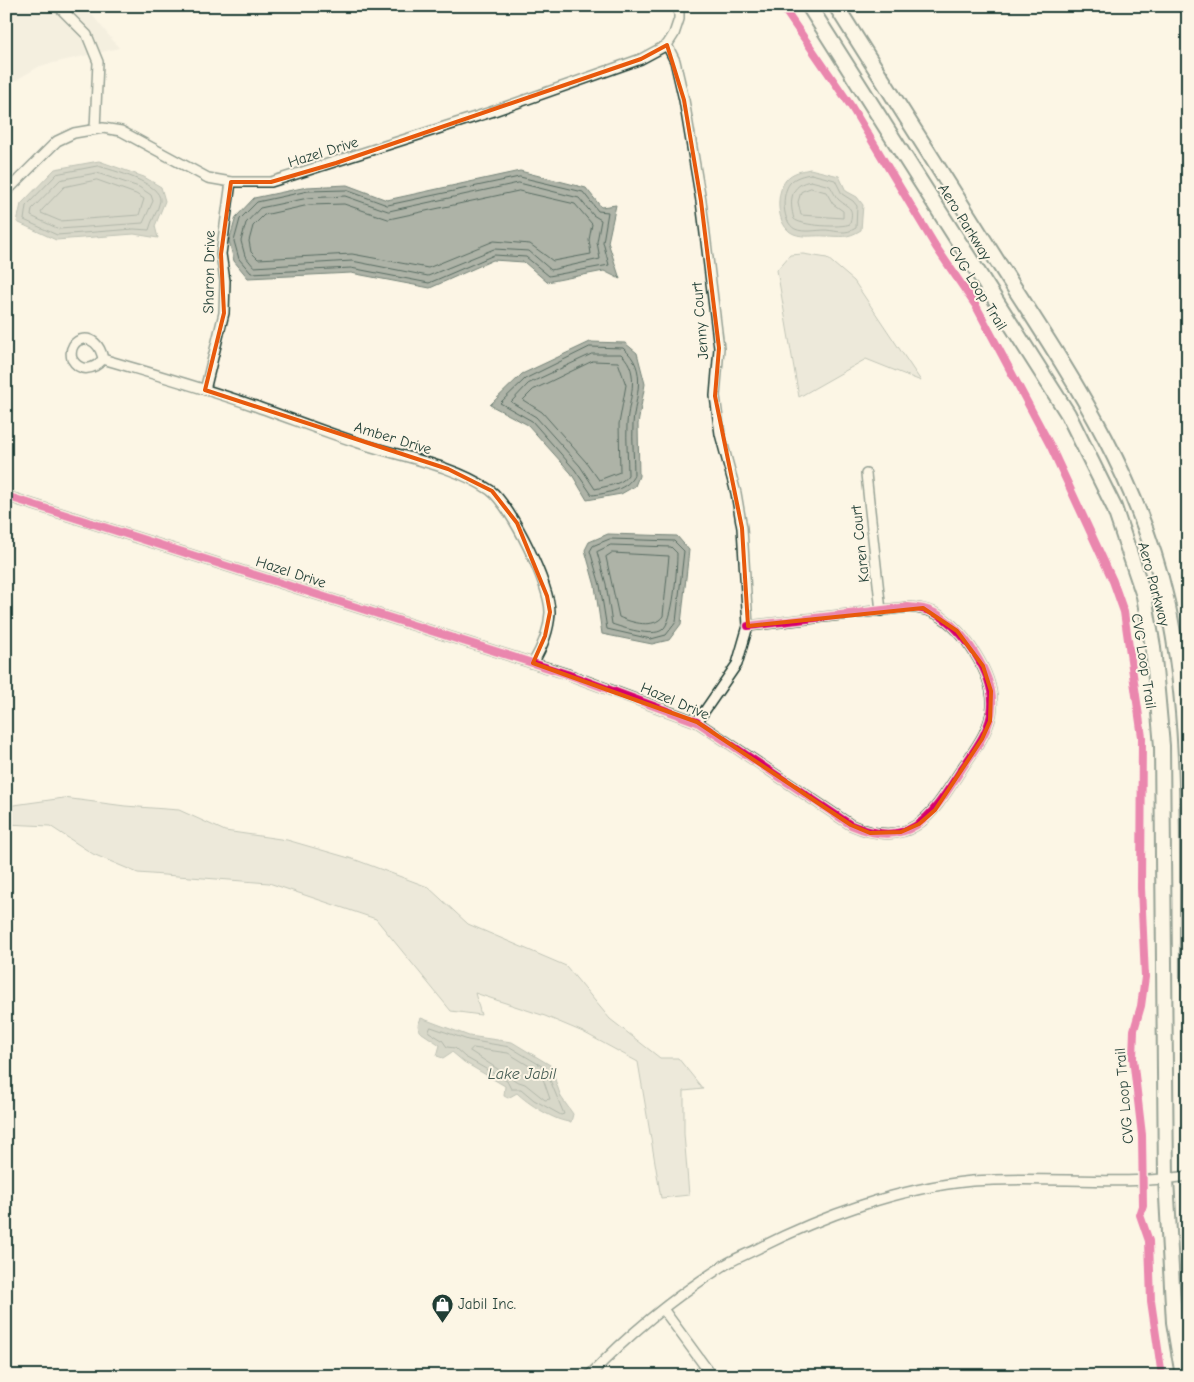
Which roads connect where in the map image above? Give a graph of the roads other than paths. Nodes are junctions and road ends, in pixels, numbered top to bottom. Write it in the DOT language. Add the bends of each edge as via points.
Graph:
graph roads {
  1 [pos="58,6"];
  2 [pos="679,6"];
  3 [pos="809,6"];
  4 [pos="836,6"];
  5 [pos="667,45"];
  6 [pos="95,129"];
  7 [pos="231,182"];
  8 [pos="6,192"];
  9 [pos="103,359"];
  10 [pos="205,390"];
  11 [pos="866,474"];
  12 [pos="6,496"];
  13 [pos="881,611"];
  14 [pos="748,626"];
  15 [pos="533,663"];
  16 [pos="697,722"];
  17 [pos="1188,981"];
  18 [pos="1188,1176"];
  19 [pos="1166,1180"];
  20 [pos="663,1309"];
  21 [pos="589,1376"];
  22 [pos="712,1376"];
  23 [pos="1183,1376"];
  1 -- 6 [label="street" via="87,35 98,62"];
  2 -- 5 [label="street" via="679,19"];
  3 -- 19 [label="main road, Aero Parkway" via="1068,414 1110,499 1144,596 1153,647 1162,746"];
  4 -- 17 [label="main road, Aero Parkway" via="1086,400 1137,502 1168,603 1183,705 1187,745"];
  5 -- 7 [label="street, Hazel Drive" via="641,59 336,163 271,182"];
  5 -- 14 [label="street, Jenny Court" via="675,61 684,100 701,201 719,348 715,396 720,434 742,528"];
  6 -- 7 [label="street, Hazel Drive" via="121,131 208,178"];
  6 -- 8 [label="street, Hazel Drive" via="74,133 58,142"];
  7 -- 10 [label="street, Sharon Drive" via="221,254 225,281 224,313"];
  9 -- 10 [label="street, Amber Drive"];
  10 -- 15 [label="street, Amber Drive" via="304,425 448,469 492,491 517,523 547,596 550,612 546,636"];
  11 -- 13 [label="street, Karen Court"];
  12 -- 15 [label="street, Hazel Drive"];
  13 -- 14 [label="street, Hazel Drive"];
  13 -- 16 [label="street, Hazel Drive" via="923,608 948,621 982,666 992,691 990,721 982,739 935,810 919,824 901,832 885,834 870,833 851,825"];
  14 -- 16 [label="street, Hazel Drive" via="737,664"];
  15 -- 16 [label="street, Hazel Drive"];
  18 -- 19 [label="street"];
  19 -- 20 [label="street" via="971,1181 886,1199 810,1224 720,1267"];
  19 -- 23 [label="main road, Aero Parkway" via="1174,1322"];
  20 -- 21 [label="street" via="636,1330"];
  20 -- 22 [label="street"];
}
